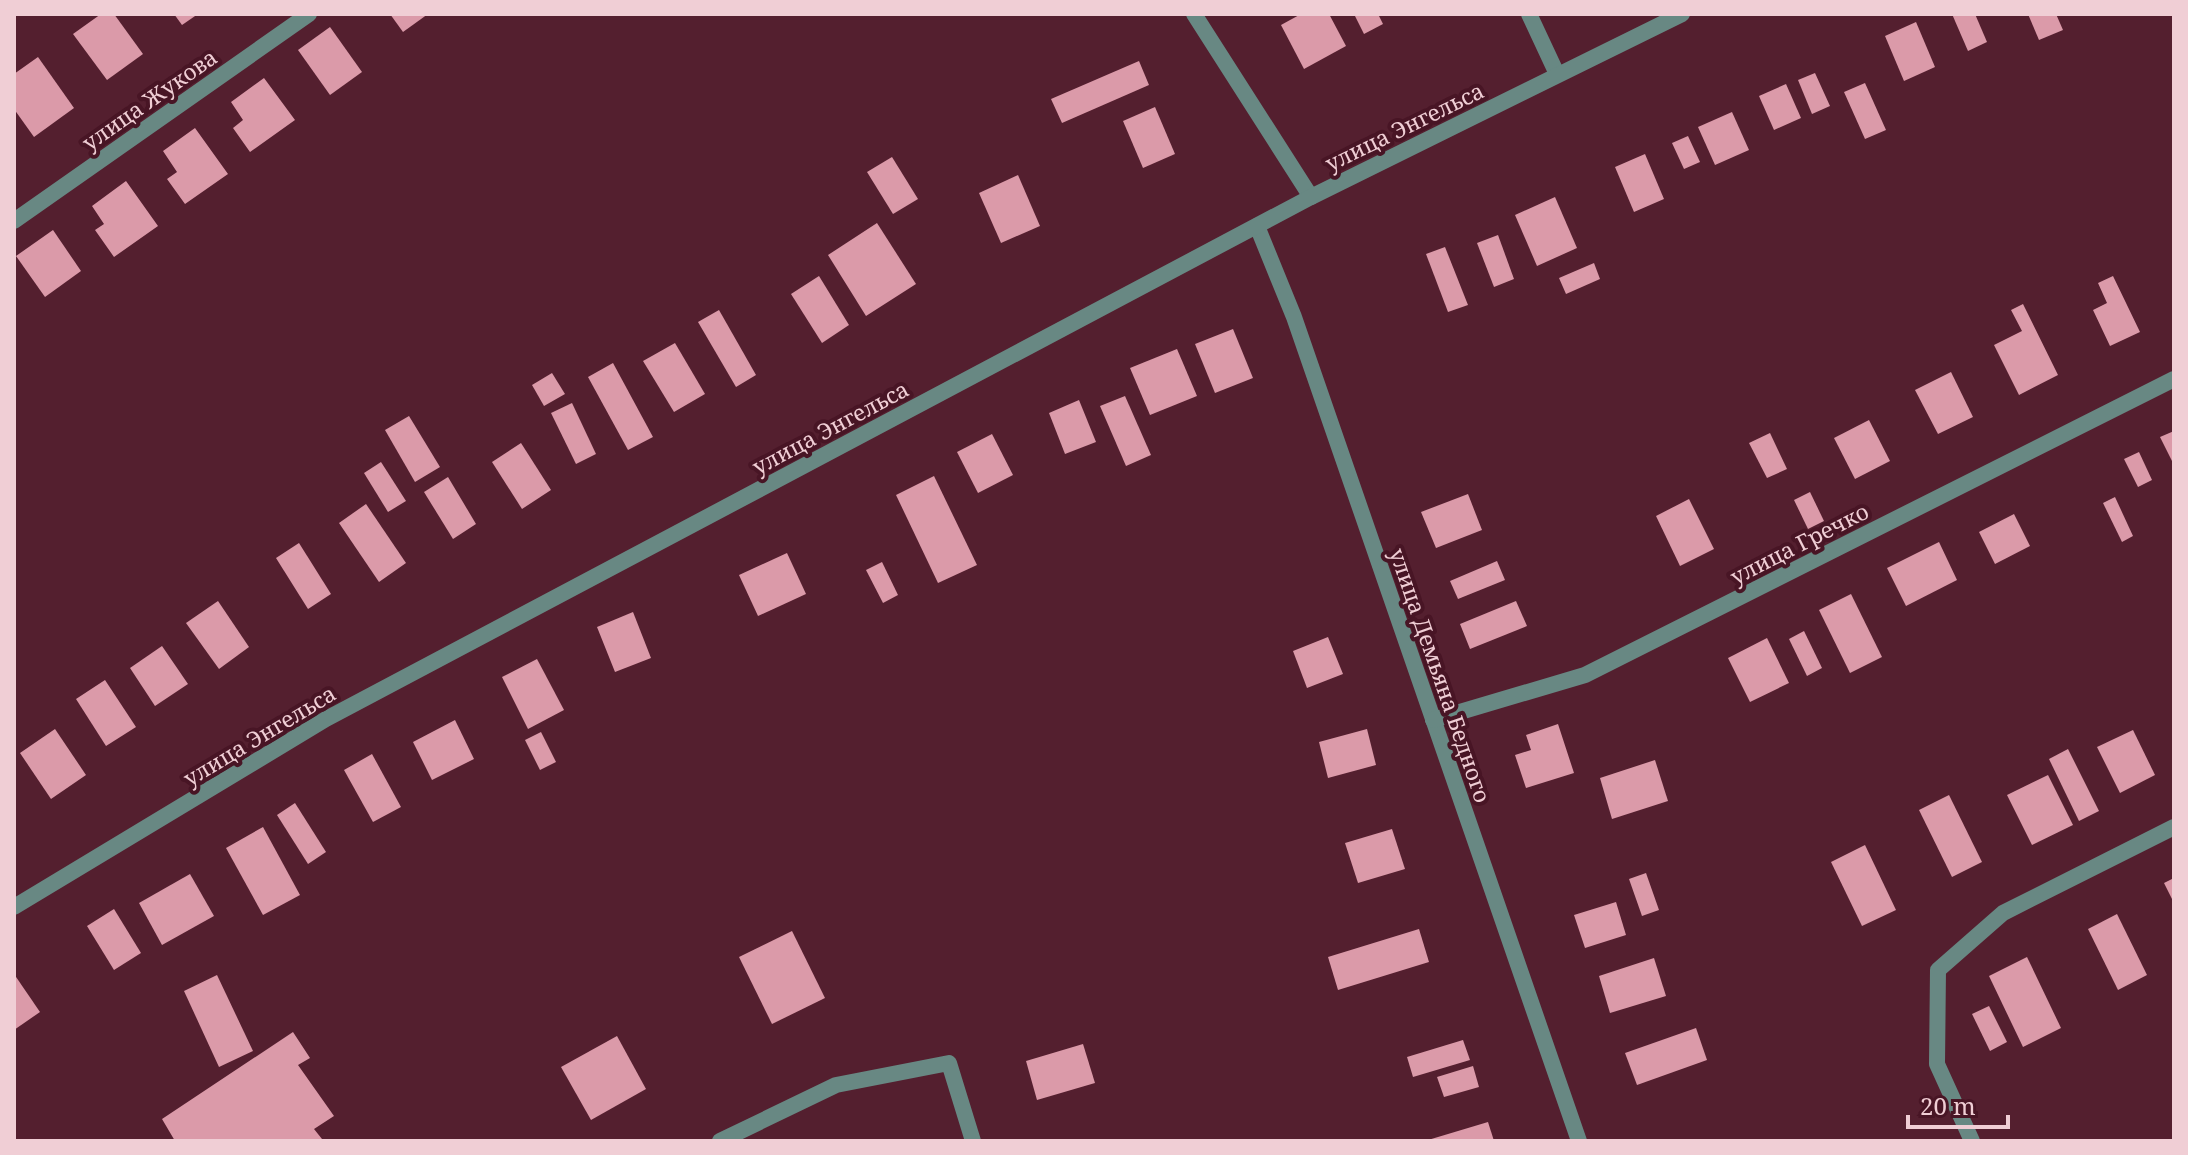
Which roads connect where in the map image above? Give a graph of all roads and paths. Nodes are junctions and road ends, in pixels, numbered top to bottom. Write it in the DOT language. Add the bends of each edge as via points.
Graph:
graph roads {
  1 [pos="309,14"];
  2 [pos="1194,14"];
  3 [pos="1529,14"];
  4 [pos="1682,14"];
  5 [pos="1557,74"];
  6 [pos="1311,197"];
  7 [pos="14,221"];
  8 [pos="1257,226"];
  9 [pos="2174,379"];
  10 [pos="1433,720"];
  11 [pos="2174,827"];
  12 [pos="14,907"];
  13 [pos="720,1141"];
  14 [pos="973,1141"];
  15 [pos="1579,1141"];
  16 [pos="1972,1141"];
  1 -- 7 [label="street, улица Жукова"];
  2 -- 6 [label="street"];
  3 -- 5 [label="street"];
  4 -- 5 [label="street, улица Энгельса"];
  5 -- 6 [label="street, улица Энгельса"];
  6 -- 8 [label="street, улица Энгельса"];
  8 -- 10 [label="street, улица Демьяна Бедного" via="1294,317"];
  8 -- 12 [label="street, улица Энгельса" via="326,719"];
  9 -- 10 [label="street, улица Гречко" via="1585,675"];
  10 -- 15 [label="street, улица Демьяна Бедного"];
  11 -- 16 [label="street" via="2003,913 1938,970 1937,1064"];
  13 -- 14 [label="street" via="836,1085 949,1063"];
}
